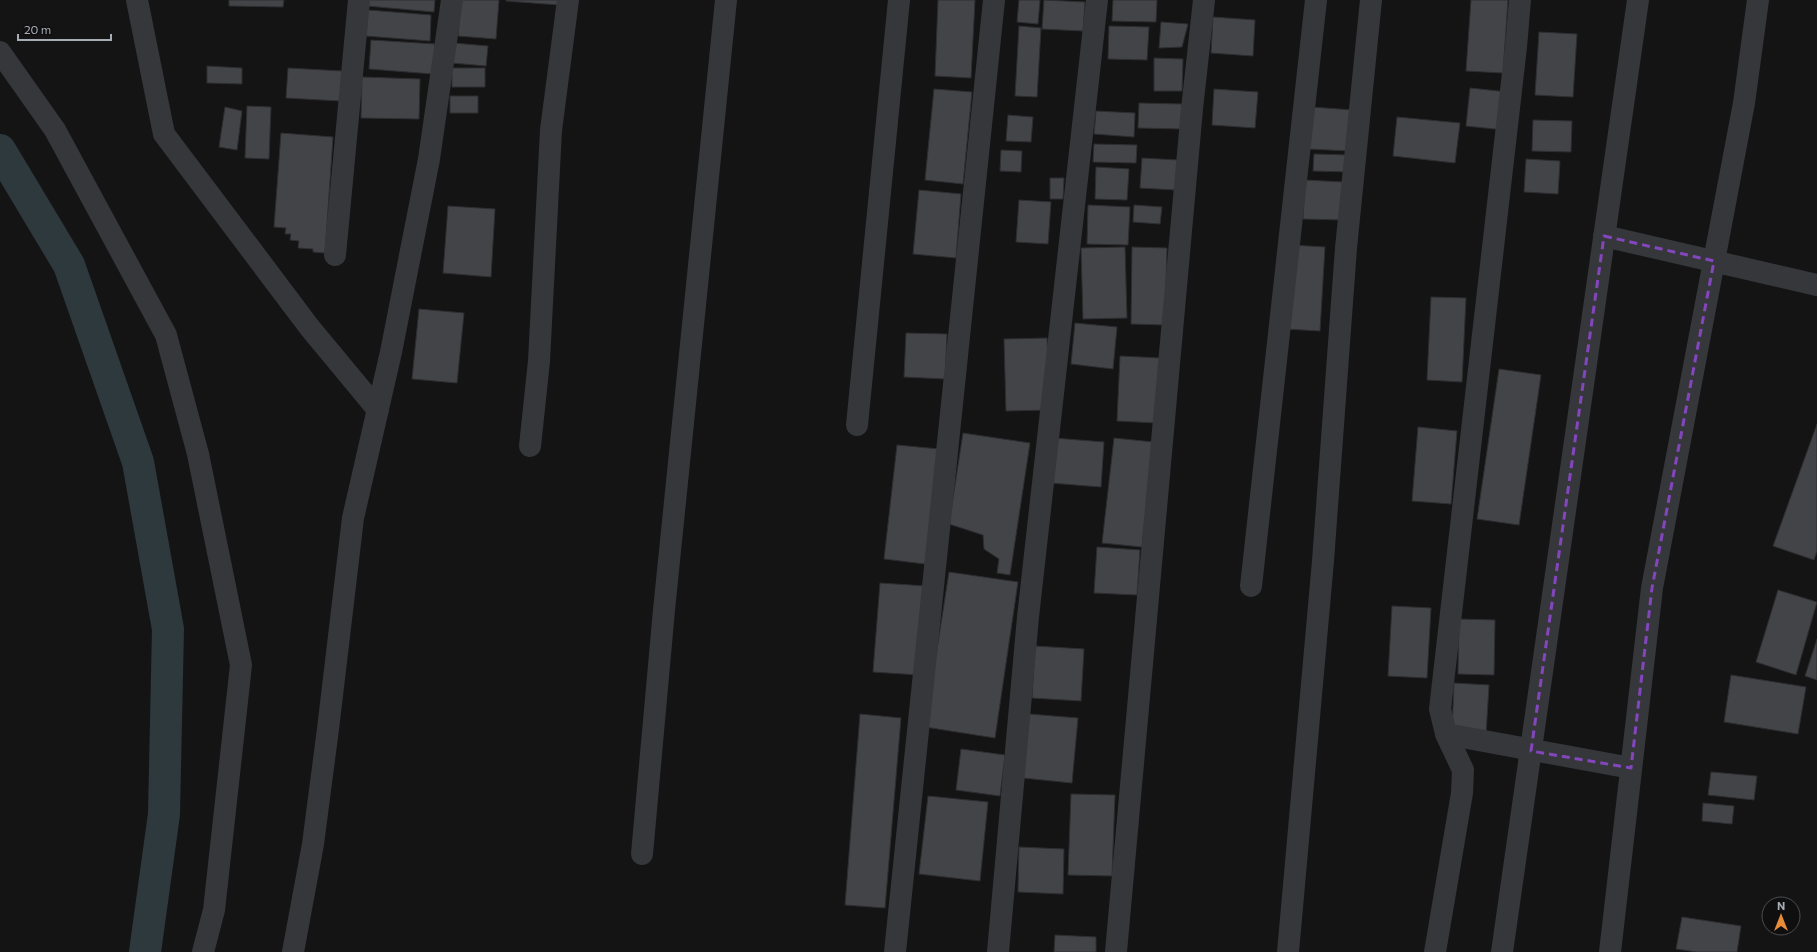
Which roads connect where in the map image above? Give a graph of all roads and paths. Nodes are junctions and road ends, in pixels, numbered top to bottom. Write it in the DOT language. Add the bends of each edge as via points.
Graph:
graph roads {
  1 [pos="137,0"];
  2 [pos="359,0"];
  3 [pos="452,0"];
  4 [pos="568,0"];
  5 [pos="726,0"];
  6 [pos="899,0"];
  7 [pos="994,0"];
  8 [pos="1097,0"];
  9 [pos="1204,0"];
  10 [pos="1316,0"];
  11 [pos="1371,0"];
  12 [pos="1520,0"];
  13 [pos="1638,0"];
  14 [pos="1758,0"];
  15 [pos="0,52"];
  16 [pos="1604,236"];
  17 [pos="335,255"];
  18 [pos="1714,261"];
  19 [pos="1817,285"];
  20 [pos="378,410"];
  21 [pos="857,425"];
  22 [pos="530,446"];
  23 [pos="1251,586"];
  24 [pos="1446,734"];
  25 [pos="1531,750"];
  26 [pos="1631,768"];
  27 [pos="642,854"];
  28 [pos="203,952"];
  29 [pos="292,952"];
  30 [pos="895,952"];
  31 [pos="998,952"];
  32 [pos="1116,952"];
  33 [pos="1288,952"];
  34 [pos="1434,952"];
  35 [pos="1502,952"];
  36 [pos="1610,952"];
  1 -- 20 [label="street" via="164,134 310,328"];
  2 -- 17 [label="street"];
  3 -- 20 [label="street" via="429,159"];
  4 -- 22 [label="street" via="551,130 539,361"];
  5 -- 27 [label="street"];
  6 -- 21 [label="street"];
  7 -- 30 [label="street"];
  8 -- 31 [label="street" via="1028,617"];
  9 -- 32 [label="street" via="1191,117"];
  10 -- 23 [label="street"];
  11 -- 33 [label="street" via="1346,248 1323,561"];
  12 -- 24 [label="street" via="1440,709"];
  13 -- 16 [label="street"];
  14 -- 18 [label="street" via="1744,103"];
  15 -- 28 [label="street" via="55,130 166,335 198,454 242,665 214,910"];
  16 -- 18 [label="street"];
  16 -- 25 [label="street"];
  18 -- 19 [label="street"];
  18 -- 26 [label="street" via="1652,588"];
  20 -- 29 [label="street" via="353,518 313,844"];
  24 -- 25 [label="street"];
  24 -- 34 [label="street" via="1463,770 1462,792"];
  25 -- 26 [label="street"];
  25 -- 35 [label="street"];
  26 -- 36 [label="street"];
}
